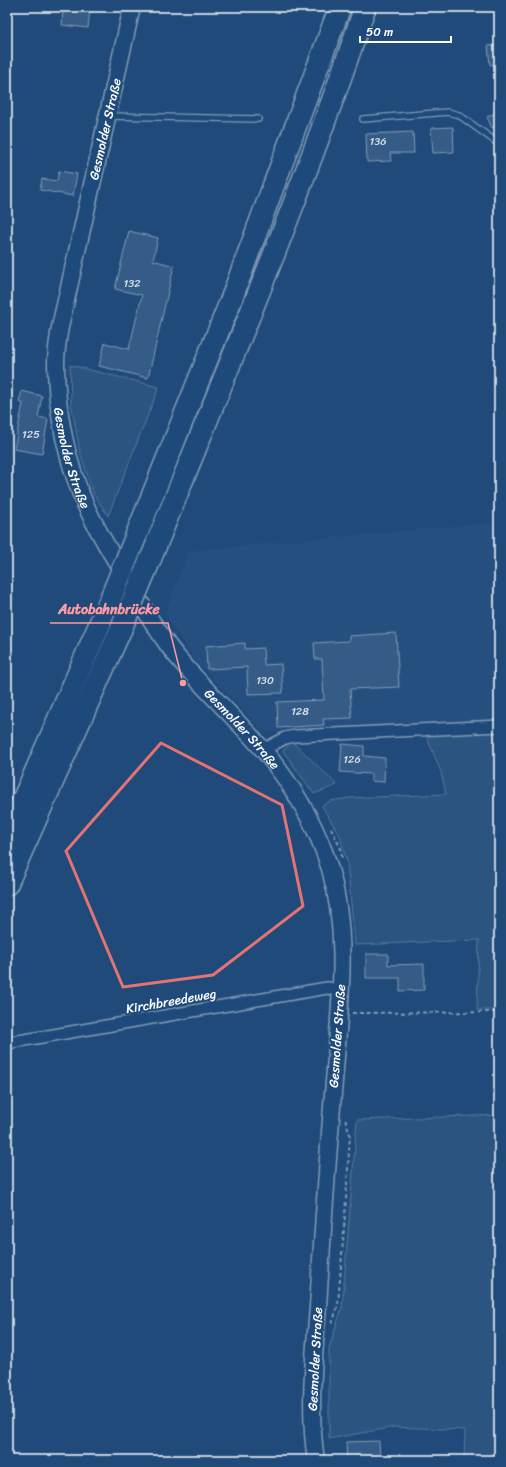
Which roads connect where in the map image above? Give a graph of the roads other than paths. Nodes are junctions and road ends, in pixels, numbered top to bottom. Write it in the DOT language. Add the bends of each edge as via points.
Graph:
graph roads {
  1 [pos="132,7"];
  2 [pos="340,7"];
  3 [pos="365,7"];
  4 [pos="108,116"];
  5 [pos="258,118"];
  6 [pos="364,119"];
  7 [pos="499,144"];
  8 [pos="499,726"];
  9 [pos="263,750"];
  10 [pos="7,835"];
  11 [pos="7,884"];
  12 [pos="341,990"];
  13 [pos="7,1043"];
  14 [pos="316,1460"];
  1 -- 4 [label="street, Gesmolder Straße"];
  2 -- 10 [label="highway, bridge" via="231,300 108,605"];
  3 -- 11 [label="highway, bridge" via="252,309 150,560"];
  4 -- 5 [label="lane"];
  4 -- 9 [label="street, Gesmolder Straße" via="60,327 56,360 61,425 68,454 85,504 101,536 158,631 173,652"];
  6 -- 7 [label="lane" via="448,112 459,115"];
  8 -- 9 [label="street" via="295,736 285,738"];
  9 -- 12 [label="street, Gesmolder Straße" via="304,808 329,867 339,911 342,948"];
  12 -- 13 [label="street, Kirchbreedeweg" via="327,988"];
  12 -- 14 [label="street, Gesmolder Straße" via="311,1410"];
}
